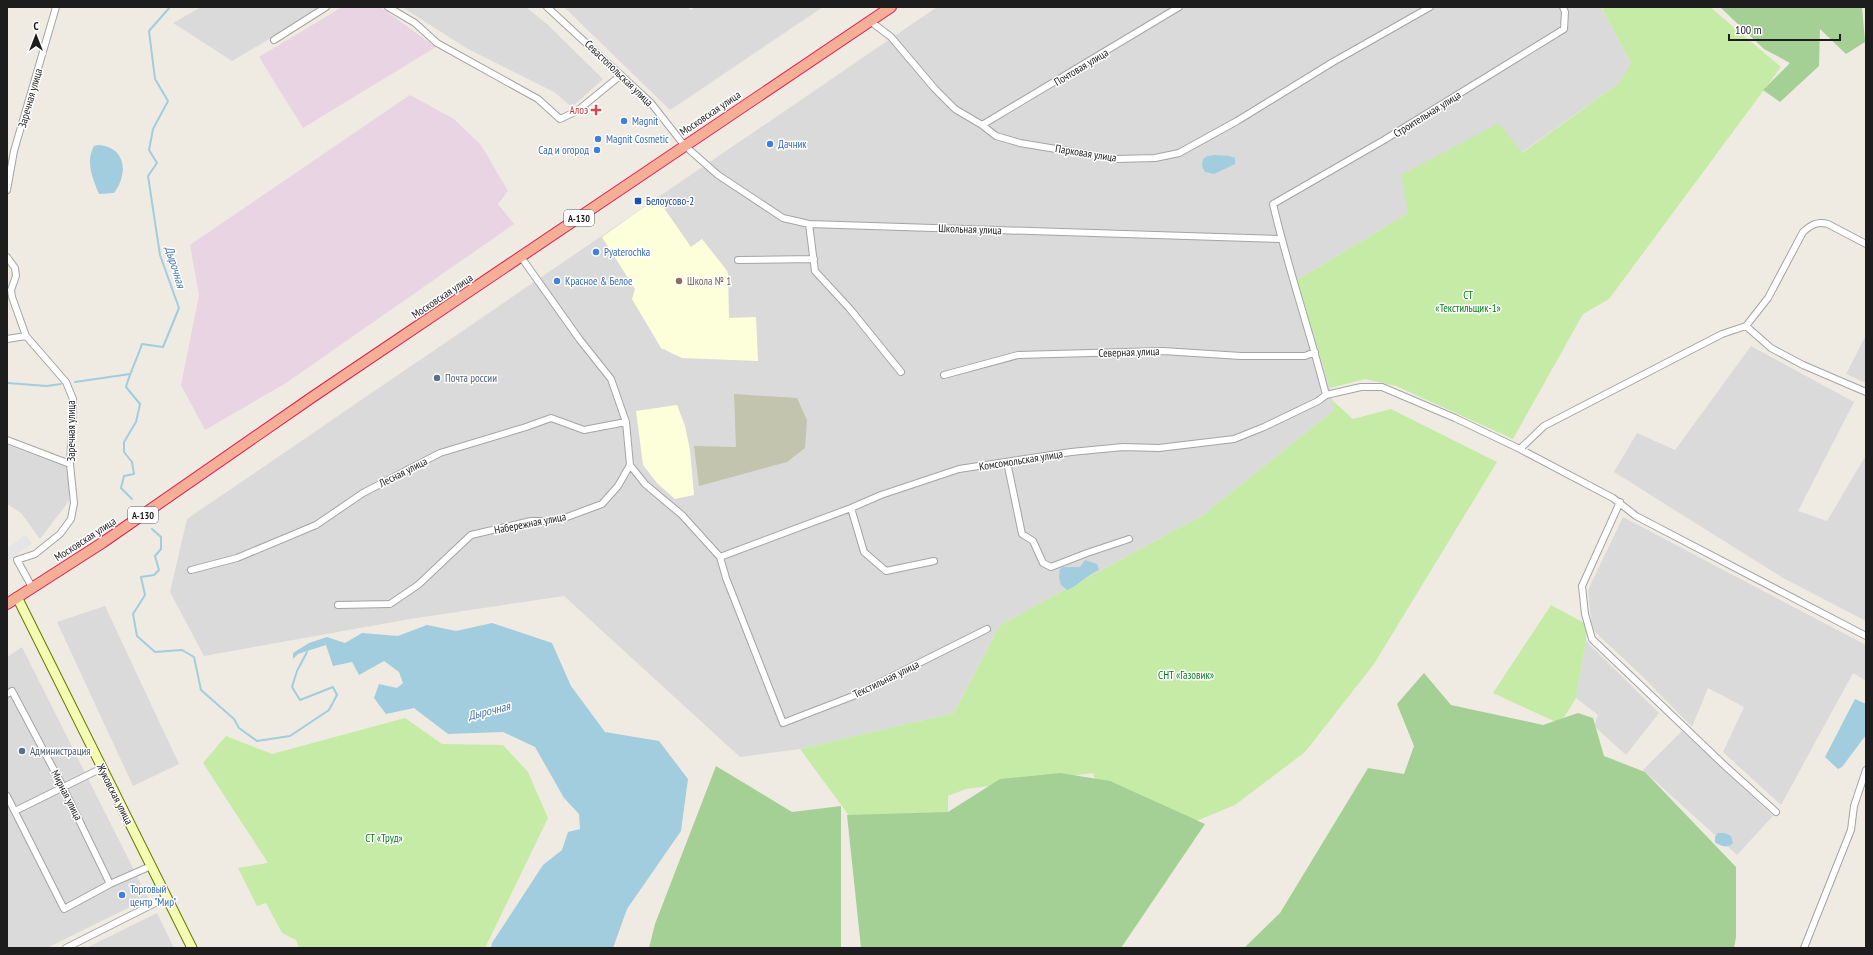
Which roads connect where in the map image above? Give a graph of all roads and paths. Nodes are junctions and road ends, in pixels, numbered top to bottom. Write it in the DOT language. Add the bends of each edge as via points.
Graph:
graph roads {
  1 [pos="56,7"];
  2 [pos="326,7"];
  3 [pos="388,7"];
  4 [pos="547,7"];
  5 [pos="891,7"];
  6 [pos="1179,7"];
  7 [pos="1430,7"];
  8 [pos="1564,9"];
  9 [pos="870,21"];
  10 [pos="274,40"];
  11 [pos="621,75"];
  12 [pos="982,125"];
  13 [pos="684,145"];
  14 [pos="7,190"];
  15 [pos="809,224"];
  16 [pos="1281,239"];
  17 [pos="1866,244"];
  18 [pos="7,256"];
  19 [pos="521,257"];
  20 [pos="814,259"];
  21 [pos="738,260"];
  22 [pos="7,263"];
  23 [pos="15,268"];
  24 [pos="1746,326"];
  25 [pos="26,336"];
  26 [pos="7,339"];
  27 [pos="1315,352"];
  28 [pos="901,372"];
  29 [pos="944,376"];
  30 [pos="1866,392"];
  31 [pos="1326,395"];
  32 [pos="626,422"];
  33 [pos="7,440"];
  34 [pos="1520,449"];
  35 [pos="1007,462"];
  36 [pos="70,464"];
  37 [pos="630,464"];
  38 [pos="1620,502"];
  39 [pos="851,508"];
  40 [pos="1129,539"];
  41 [pos="720,557"];
  42 [pos="934,561"];
  43 [pos="190,570"];
  44 [pos="32,587"];
  45 [pos="17,598"];
  46 [pos="7,604"];
  47 [pos="338,605"];
  48 [pos="987,629"];
  49 [pos="1866,636"];
  50 [pos="7,694"];
  51 [pos="102,768"];
  52 [pos="1866,770"];
  53 [pos="63,787"];
  54 [pos="7,796"];
  55 [pos="15,811"];
  56 [pos="1776,812"];
  57 [pos="151,866"];
  58 [pos="110,884"];
  59 [pos="167,897"];
  60 [pos="66,948"];
  61 [pos="192,948"];
  62 [pos="1804,948"];
  1 -- 14 [label="street, Заречная улица" via="14,151"];
  2 -- 10 [label="street"];
  3 -- 11 [label="street" via="415,23 437,43 538,99 560,119 577,111"];
  4 -- 11 [label="street, Севастопольская улица"];
  5 -- 9 [label="highway, Московская улица / А-130"];
  6 -- 12 [label="street, Почтовая улица"];
  7 -- 12 [label="street, Парковая улица" via="1333,62 1237,122 1179,153 1155,158 1116,159 1020,143 996,136"];
  8 -- 16 [label="street, Строительная улица" via="1564,29 1384,140 1274,204"];
  9 -- 12 [label="street, Парковая улица" via="891,37 955,109"];
  9 -- 13 [label="highway, Московская улица / А-130"];
  11 -- 13 [label="street, Севастопольская улица" via="651,103"];
  13 -- 15 [label="street, Школьная улица" via="718,175 750,198 784,218"];
  13 -- 19 [label="highway, Московская улица / А-130"];
  15 -- 16 [label="street, Школьная улица"];
  15 -- 20 [label="street"];
  16 -- 27 [label="street"];
  17 -- 24 [label="street" via="1828,224 1812,224 1803,232 1768,298"];
  18 -- 23 [label="street"];
  19 -- 32 [label="street" via="611,379"];
  19 -- 44 [label="highway, Московская улица / А-130" via="102,543"];
  20 -- 21 [label="street"];
  20 -- 28 [label="street" via="815,271 850,308"];
  22 -- 23 [label="street"];
  23 -- 25 [label="street, Заречная улица" via="12,297"];
  24 -- 30 [label="street" via="1771,348"];
  24 -- 34 [label="street" via="1722,334 1544,426"];
  25 -- 26 [label="street"];
  25 -- 36 [label="street, Заречная улица" via="66,382 72,399"];
  27 -- 29 [label="street, Северная улица" via="1305,356 1241,356 1163,351 1018,355"];
  27 -- 31 [label="street"];
  31 -- 34 [label="street, Комсомольская улица" via="1360,387 1382,387"];
  31 -- 35 [label="street, Комсомольская улица" via="1264,427 1234,439 1159,448 1123,447 1071,452"];
  32 -- 37 [label="street"];
  32 -- 43 [label="street, Лесная улица" via="584,430 551,418 440,453 363,493 316,525 237,558"];
  33 -- 36 [label="street"];
  34 -- 38 [label="street, Комсомольская улица"];
  35 -- 39 [label="street, Комсомольская улица" via="959,469 881,495"];
  35 -- 40 [label="street" via="1022,534 1033,541 1043,564 1051,567"];
  36 -- 44 [label="street, Заречная улица" via="74,504 71,519 60,534 35,554 18,560"];
  37 -- 41 [label="street" via="644,484 682,515"];
  37 -- 47 [label="street, Набережная улица" via="618,486 602,504 567,517 531,521 471,535 418,585 390,604"];
  38 -- 49 [label="street, Комсомольская улица" via="1642,519"];
  38 -- 56 [label="street" via="1582,586 1585,614 1592,639"];
  39 -- 41 [label="street, Комсомольская улица"];
  39 -- 42 [label="street" via="864,552 886,571"];
  41 -- 48 [label="street, Текстильная улица" via="783,723 853,696"];
  44 -- 45 [label="highway, Московская улица / А-130"];
  45 -- 46 [label="highway, Московская улица / А-130"];
  45 -- 51 [label="main road, Жуковская улица"];
  50 -- 53 [label="street, Мирная улица" via="12,691"];
  51 -- 53 [label="street"];
  51 -- 57 [label="main road, Жуковская улица"];
  52 -- 62 [label="street" via="1854,806 1851,830"];
  53 -- 55 [label="street"];
  53 -- 58 [label="street, Мирная улица"];
  54 -- 55 [label="street"];
  55 -- 58 [label="street" via="64,909"];
  57 -- 58 [label="street"];
  57 -- 59 [label="main road, Жуковская улица"];
  59 -- 60 [label="street"];
  59 -- 61 [label="main road, Жуковская улица"];
}
